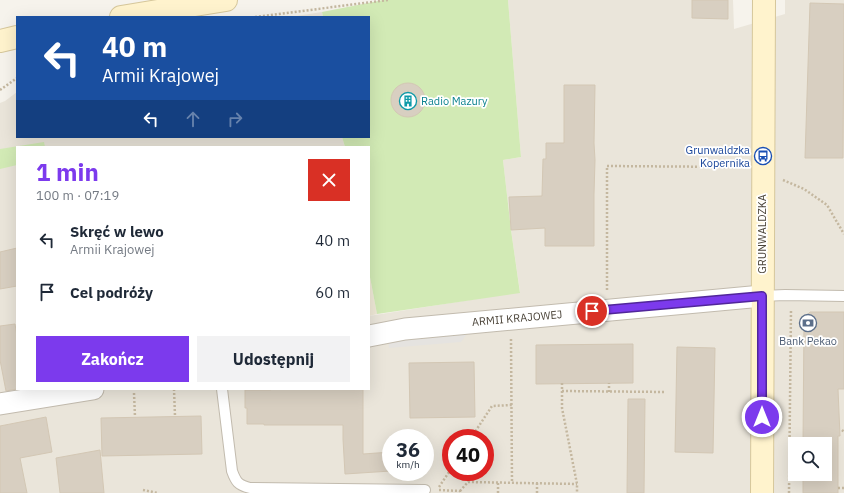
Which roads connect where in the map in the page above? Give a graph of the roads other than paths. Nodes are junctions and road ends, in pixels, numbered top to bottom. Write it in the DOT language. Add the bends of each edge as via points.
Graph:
graph roads {
  1 [pos="226,0"];
  2 [pos="764,0"];
  3 [pos="127,16"];
  4 [pos="16,37"];
  5 [pos="0,41"];
  6 [pos="762,296"];
  7 [pos="844,296"];
  8 [pos="370,336"];
  9 [pos="87,390"];
  10 [pos="222,390"];
  11 [pos="0,404"];
  12 [pos="425,490"];
  13 [pos="762,493"];
  1 -- 3 [label="street"];
  2 -- 6 [label="street, GRUNWALDZKA"];
  4 -- 5 [label="street"];
  6 -- 7 [label="lane"];
  6 -- 8 [label="street, ARMII KRAJOWEJ" via="405,329"];
  6 -- 13 [label="street, GRUNWALDZKA"];
  9 -- 11 [label="street"];
  10 -- 12 [label="lane" via="232,471 235,480 241,486"];
}
